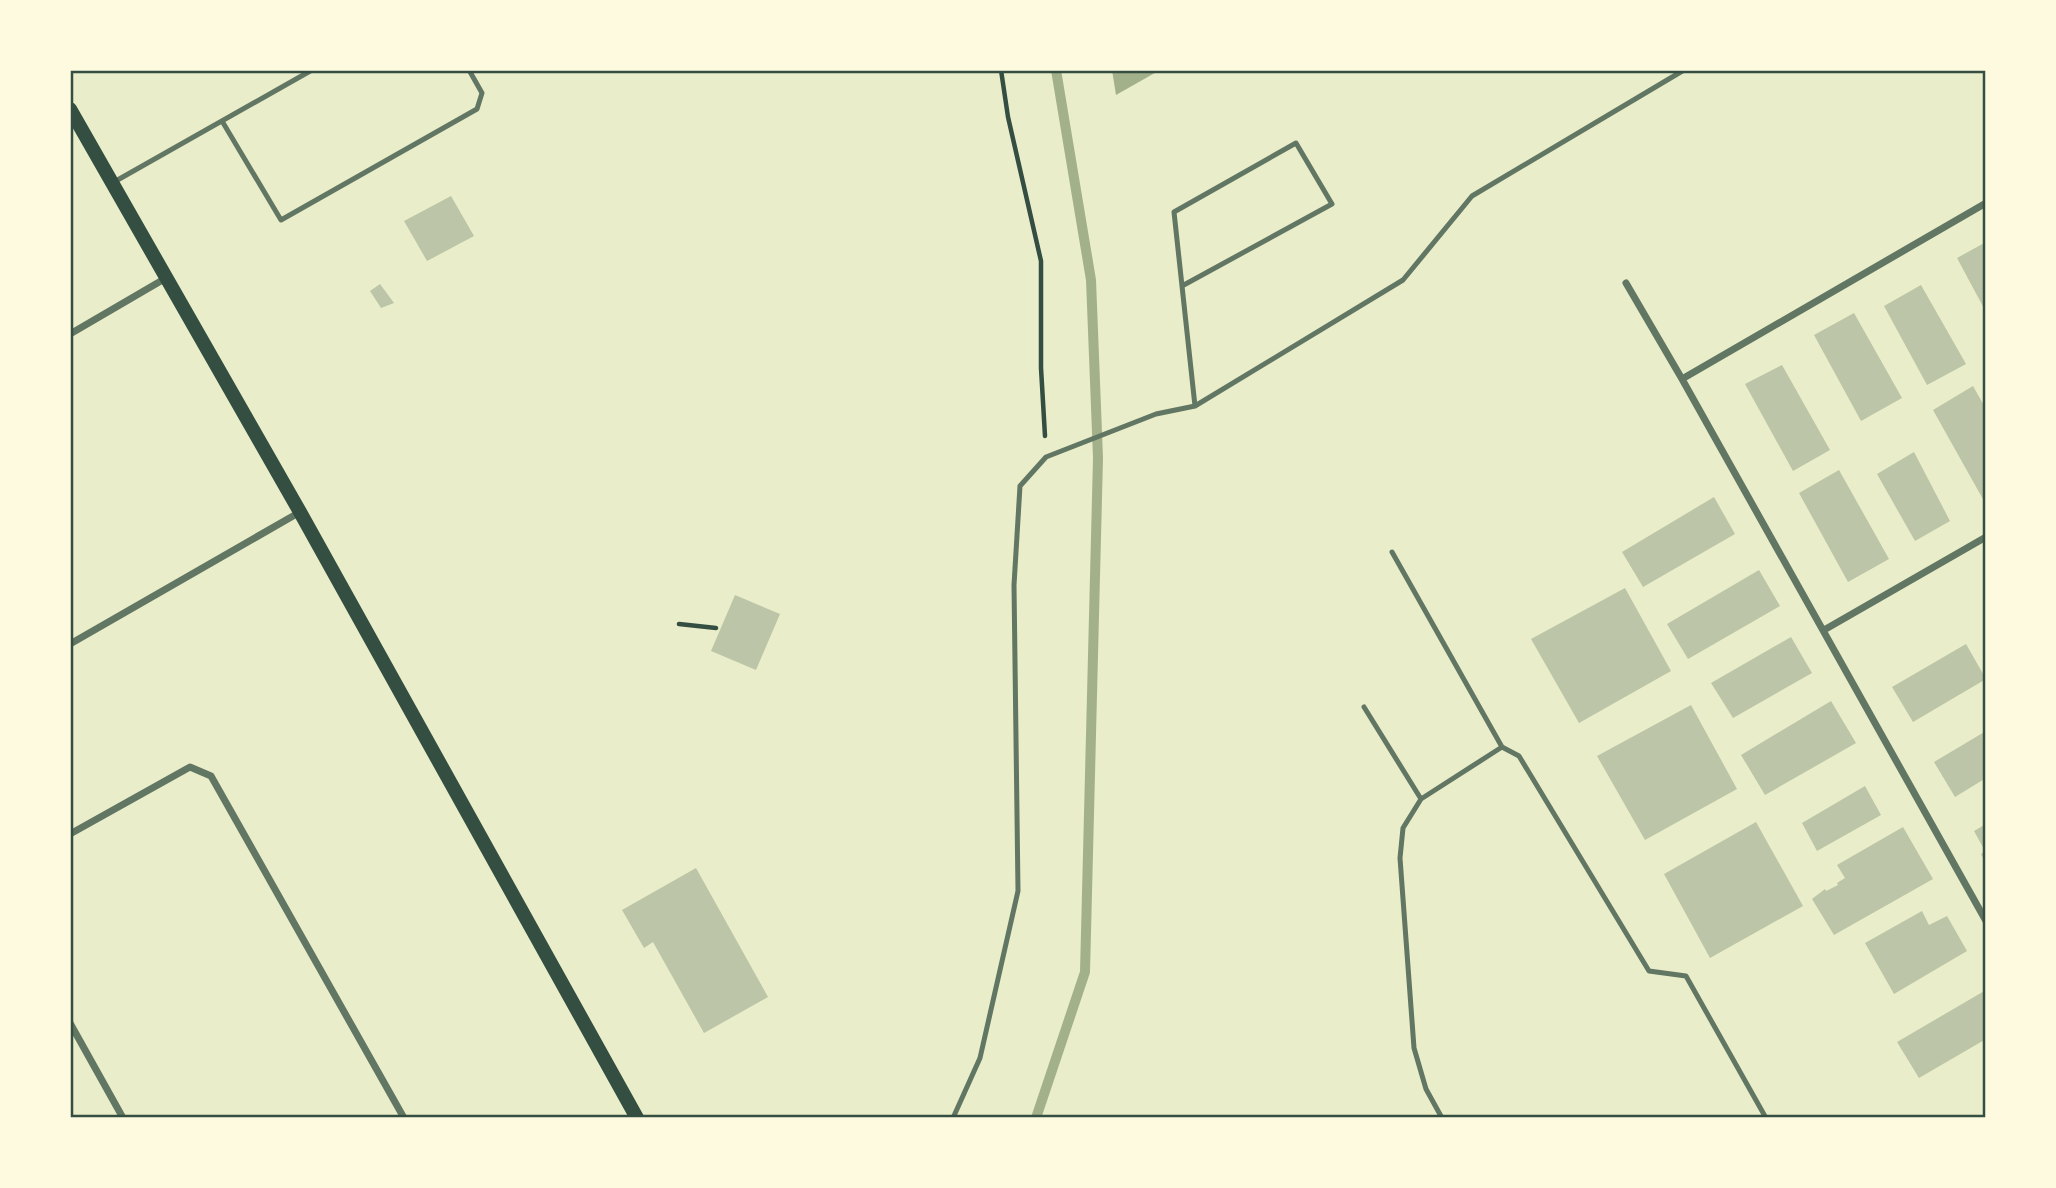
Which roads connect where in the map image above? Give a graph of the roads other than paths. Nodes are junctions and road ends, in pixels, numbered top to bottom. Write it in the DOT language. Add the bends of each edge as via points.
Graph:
graph roads {
  1 [pos="312,70"];
  2 [pos="469,70"];
  3 [pos="1684,70"];
  4 [pos="70,109"];
  5 [pos="222,121"];
  6 [pos="111,184"];
  7 [pos="1986,203"];
  8 [pos="166,278"];
  9 [pos="1626,284"];
  10 [pos="1182,286"];
  11 [pos="70,334"];
  12 [pos="1682,379"];
  13 [pos="1195,406"];
  14 [pos="300,512"];
  15 [pos="1986,537"];
  16 [pos="1392,552"];
  17 [pos="1824,631"];
  18 [pos="70,644"];
  19 [pos="1364,706"];
  20 [pos="1502,747"];
  21 [pos="1421,799"];
  22 [pos="70,834"];
  23 [pos="1986,921"];
  24 [pos="70,1023"];
  25 [pos="123,1118"];
  26 [pos="404,1118"];
  27 [pos="637,1118"];
  28 [pos="953,1118"];
  29 [pos="1443,1118"];
  30 [pos="1766,1118"];
  1 -- 5 [label="lane"];
  2 -- 5 [label="lane" via="482,93 477,109 281,219"];
  3 -- 13 [label="lane" via="1472,196 1403,280"];
  4 -- 6 [label="main road"];
  5 -- 6 [label="lane"];
  6 -- 8 [label="main road"];
  7 -- 12 [label="street"];
  8 -- 11 [label="street"];
  8 -- 14 [label="main road"];
  9 -- 12 [label="street"];
  10 -- 10 [label="lane" via="1174,212 1296,143 1332,204"];
  10 -- 13 [label="lane"];
  12 -- 17 [label="street"];
  13 -- 28 [label="lane" via="1156,414 1046,457 1020,486 1014,585 1018,891 980,1058"];
  14 -- 18 [label="street"];
  14 -- 27 [label="main road"];
  15 -- 17 [label="street"];
  16 -- 20 [label="lane"];
  17 -- 23 [label="street"];
  19 -- 21 [label="lane"];
  20 -- 21 [label="lane"];
  20 -- 30 [label="lane" via="1519,755 1649,971 1686,976"];
  21 -- 29 [label="lane" via="1404,828 1400,858 1414,1048 1426,1089"];
  22 -- 26 [label="street" via="190,767 211,776"];
  24 -- 25 [label="street"];
}
